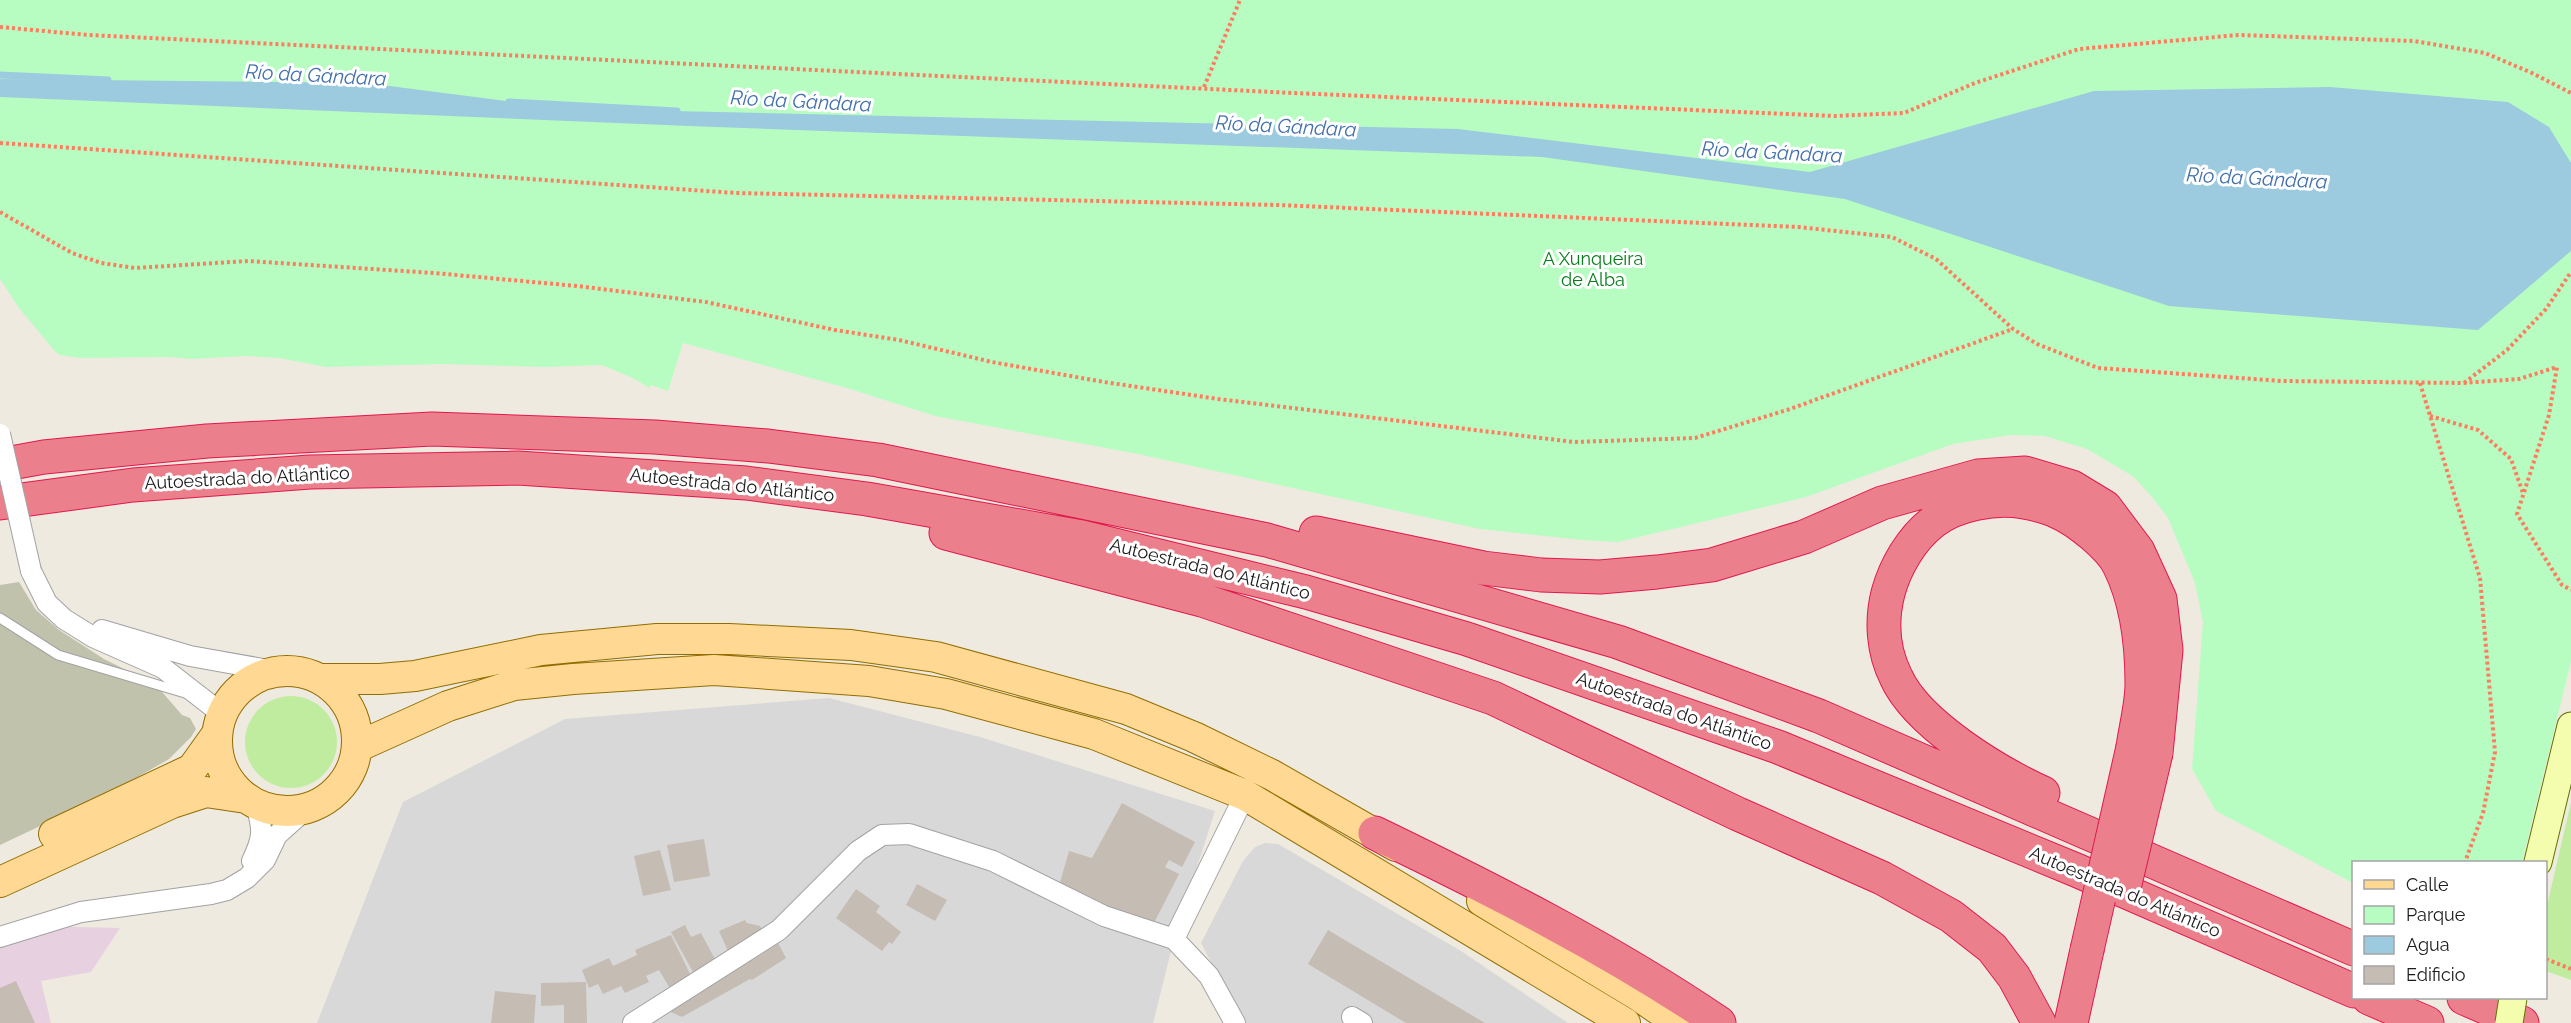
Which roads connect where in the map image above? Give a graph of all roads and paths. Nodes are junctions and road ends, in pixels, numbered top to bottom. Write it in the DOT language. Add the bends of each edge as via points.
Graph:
graph roads {
  1 [pos="1240,0"];
  2 [pos="0,27"];
  3 [pos="1204,87"];
  4 [pos="2571,93"];
  5 [pos="0,143"];
  6 [pos="0,212"];
  7 [pos="2571,272"];
  8 [pos="2013,329"];
  9 [pos="2420,383"];
  10 [pos="2463,383"];
  11 [pos="2430,416"];
  12 [pos="0,434"];
  13 [pos="878,460"];
  14 [pos="0,465"];
  15 [pos="746,483"];
  16 [pos="2523,494"];
  17 [pos="0,503"];
  18 [pos="2571,590"];
  19 [pos="0,618"];
  20 [pos="64,619"];
  21 [pos="274,672"];
  22 [pos="321,679"];
  23 [pos="214,716"];
  24 [pos="2571,726"];
  25 [pos="357,747"];
  26 [pos="2144,750"];
  27 [pos="1245,795"];
  28 [pos="251,801"];
  29 [pos="307,808"];
  30 [pos="1375,833"];
  31 [pos="0,860"];
  32 [pos="2465,861"];
  33 [pos="2538,861"];
  34 [pos="0,882"];
  35 [pos="235,886"];
  36 [pos="0,938"];
  37 [pos="1174,939"];
  38 [pos="2352,944"];
  39 [pos="2352,948"];
  40 [pos="2098,952"];
  41 [pos="2547,959"];
  42 [pos="2571,969"];
  43 [pos="2352,990"];
  44 [pos="2371,999"];
  45 [pos="2466,999"];
  46 [pos="2513,999"];
  47 [pos="633,1023"];
  48 [pos="1235,1023"];
  49 [pos="1626,1023"];
  50 [pos="1678,1023"];
  51 [pos="1719,1023"];
  52 [pos="2039,1023"];
  53 [pos="2071,1023"];
  54 [pos="2093,1023"];
  55 [pos="2427,1023"];
  56 [pos="2510,1023"];
  57 [pos="2522,1023"];
  1 -- 3 [label="path"];
  2 -- 3 [label="path" via="88,35"];
  3 -- 4 [label="path" via="1834,116 1904,113 1975,83 2079,49 2239,34 2414,41 2485,52"];
  5 -- 8 [label="path" via="736,193 1277,205 1798,226 1892,237 1936,259"];
  6 -- 8 [label="path" via="72,253 101,263 135,268 248,261 577,286 706,302 1115,384 1574,442 1695,438 1786,410"];
  7 -- 10 [label="path" via="2546,309 2507,350"];
  8 -- 9 [label="path" via="2037,344 2098,368 2282,381"];
  9 -- 10 [label="path"];
  9 -- 11 [label="path"];
  10 -- 16 [label="path" via="2519,379 2557,367 2549,415"];
  11 -- 16 [label="path" via="2478,430 2511,459"];
  11 -- 32 [label="path" via="2480,578 2495,752 2483,813"];
  12 -- 20 [label="street, bridge" via="31,571 47,603"];
  13 -- 14 [label="highway, Autoestrada do Atlántico" via="655,437 432,429 207,441"];
  13 -- 26 [label="highway" via="963,458 1483,568 1600,577 1712,565 1804,537 1882,503 1978,476 2025,473 2072,487 2105,507 2138,551 2160,599 2166,650"];
  13 -- 39 [label="highway, Autoestrada do Atlántico" via="1267,540 1618,642 1819,716"];
  15 -- 17 [label="highway, Autoestrada do Atlántico" via="518,468 310,472 133,485"];
  15 -- 43 [label="highway, Autoestrada do Atlántico" via="867,499 1082,537 1306,592 1467,639 1778,747"];
  15 -- 52 [label="highway" via="1202,600 1493,698 1882,878 1951,916 1992,948 2014,976"];
  16 -- 18 [label="path" via="2517,514 2562,585"];
  19 -- 23 [label="lane" via="58,655"];
  20 -- 21 [label="street" via="190,656"];
  20 -- 23 [label="street" via="93,637 163,668"];
  21 -- 22 [label="main road" via="290,670"];
  21 -- 23 [label="main road" via="252,680"];
  22 -- 25 [label="main road" via="337,691 349,708 356,727"];
  22 -- 30 [label="main road" via="415,676 541,650 657,639 851,645 936,657 1126,709 1272,775"];
  23 -- 28 [label="main road" via="223,771"];
  23 -- 31 [label="main road" via="192,769"];
  24 -- 33 [label="main road"];
  25 -- 27 [label="main road" via="448,706 514,686 714,670 869,681 946,694 1094,734"];
  25 -- 29 [label="main road" via="342,785"];
  26 -- 38 [label="highway" via="2139,636 2132,596 2118,563 2084,528 2059,512 2032,504 2010,500 1980,502 1933,522 1893,572 1884,611 1884,637 1896,678 1923,714 1961,746 2029,787 2314,915"];
  26 -- 40 [label="highway, bridge"];
  27 -- 37 [label="street"];
  27 -- 49 [label="main road"];
  28 -- 29 [label="main road" via="272,810"];
  28 -- 34 [label="main road" via="206,792 172,803"];
  28 -- 35 [label="street" via="263,829 250,865"];
  29 -- 35 [label="street" via="277,835 265,860"];
  30 -- 50 [label="main road"];
  30 -- 51 [label="highway" via="1500,894 1659,982"];
  35 -- 36 [label="street" via="211,894 81,912"];
  37 -- 47 [label="street" via="1104,916 993,861 909,834 882,835 858,851 779,930"];
  37 -- 48 [label="street" via="1209,976"];
  40 -- 53 [label="highway"];
  40 -- 54 [label="highway"];
  41 -- 42 [label="path"];
  44 -- 55 [label="highway"];
  45 -- 57 [label="highway"];
  46 -- 56 [label="main road, bridge"];
}
